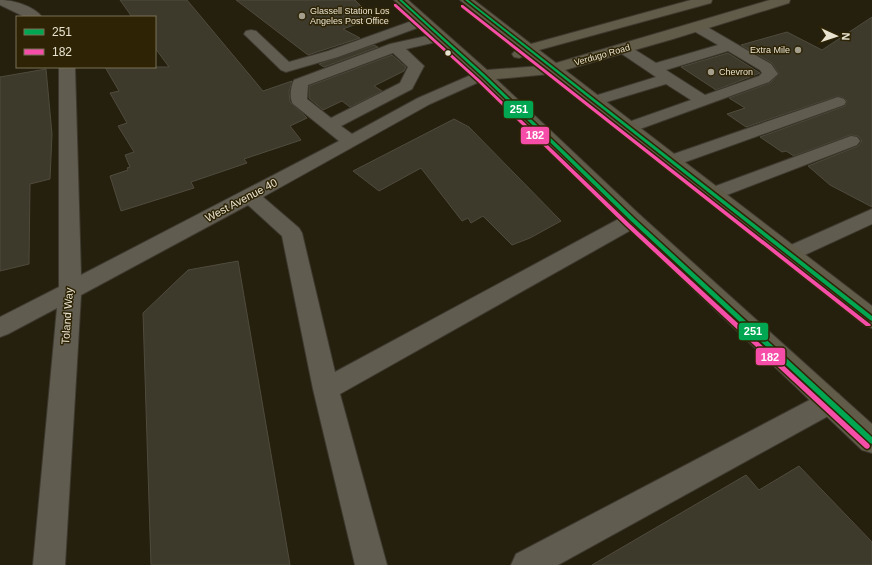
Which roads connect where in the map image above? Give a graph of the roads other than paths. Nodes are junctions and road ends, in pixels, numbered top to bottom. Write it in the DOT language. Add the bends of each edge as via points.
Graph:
graph roads {
  1 [pos="0,0"];
  2 [pos="400,0"];
  3 [pos="466,0"];
  4 [pos="706,0"];
  5 [pos="784,0"];
  6 [pos="33,16"];
  7 [pos="423,21"];
  8 [pos="697,27"];
  9 [pos="251,34"];
  10 [pos="440,37"];
  11 [pos="730,46"];
  12 [pos="395,47"];
  13 [pos="527,49"];
  14 [pos="624,49"];
  15 [pos="67,68"];
  16 [pos="553,69"];
  17 [pos="654,69"];
  18 [pos="483,75"];
  19 [pos="668,78"];
  20 [pos="406,86"];
  21 [pos="424,101"];
  22 [pos="594,101"];
  23 [pos="703,101"];
  24 [pos="838,102"];
  25 [pos="329,125"];
  26 [pos="629,128"];
  27 [pos="851,141"];
  28 [pos="351,142"];
  29 [pos="671,161"];
  30 [pos="712,194"];
  31 [pos="250,196"];
  32 [pos="872,216"];
  33 [pos="633,220"];
  34 [pos="789,254"];
  35 [pos="70,291"];
  36 [pos="872,319"];
  37 [pos="0,328"];
  38 [pos="326,389"];
  39 [pos="830,402"];
  40 [pos="872,441"];
  41 [pos="49,565"];
  42 [pos="371,565"];
  43 [pos="527,565"];
  1 -- 6 [label="street"];
  2 -- 7 [label="main road"];
  3 -- 13 [label="main road"];
  4 -- 13 [label="main road"];
  5 -- 8 [label="main road, Verdugo Road"];
  7 -- 9 [label="street" via="333,54 286,67"];
  7 -- 10 [label="main road"];
  8 -- 11 [label="street"];
  8 -- 14 [label="main road, Verdugo Road"];
  10 -- 12 [label="street"];
  10 -- 18 [label="main road"];
  11 -- 17 [label="street"];
  11 -- 23 [label="street" via="766,67 770,74 764,79"];
  12 -- 20 [label="street" via="416,66"];
  12 -- 25 [label="street" via="300,83 299,101"];
  13 -- 16 [label="main road"];
  13 -- 18 [label="main road"];
  14 -- 16 [label="main road, Verdugo Road"];
  14 -- 17 [label="street"];
  15 -- 35 [label="street, Toland Way"];
  16 -- 18 [label="main road, Verdugo Road"];
  16 -- 22 [label="main road"];
  17 -- 19 [label="street"];
  18 -- 21 [label="street, West Avenue 40"];
  18 -- 33 [label="main road"];
  19 -- 22 [label="street"];
  19 -- 23 [label="street"];
  20 -- 21 [label="street"];
  20 -- 25 [label="street"];
  21 -- 28 [label="street, West Avenue 40"];
  22 -- 26 [label="main road"];
  23 -- 26 [label="street"];
  24 -- 29 [label="street"];
  25 -- 28 [label="street"];
  26 -- 29 [label="main road"];
  27 -- 30 [label="street"];
  28 -- 31 [label="street, West Avenue 40"];
  29 -- 30 [label="main road"];
  30 -- 34 [label="main road"];
  31 -- 35 [label="street, West Avenue 40"];
  31 -- 38 [label="street" via="292,233"];
  32 -- 34 [label="street"];
  33 -- 38 [label="street"];
  33 -- 39 [label="main road"];
  34 -- 36 [label="main road"];
  35 -- 37 [label="street, West Avenue 40"];
  35 -- 41 [label="street, Toland Way"];
  38 -- 42 [label="street"];
  39 -- 40 [label="main road"];
  39 -- 43 [label="street"];
}
